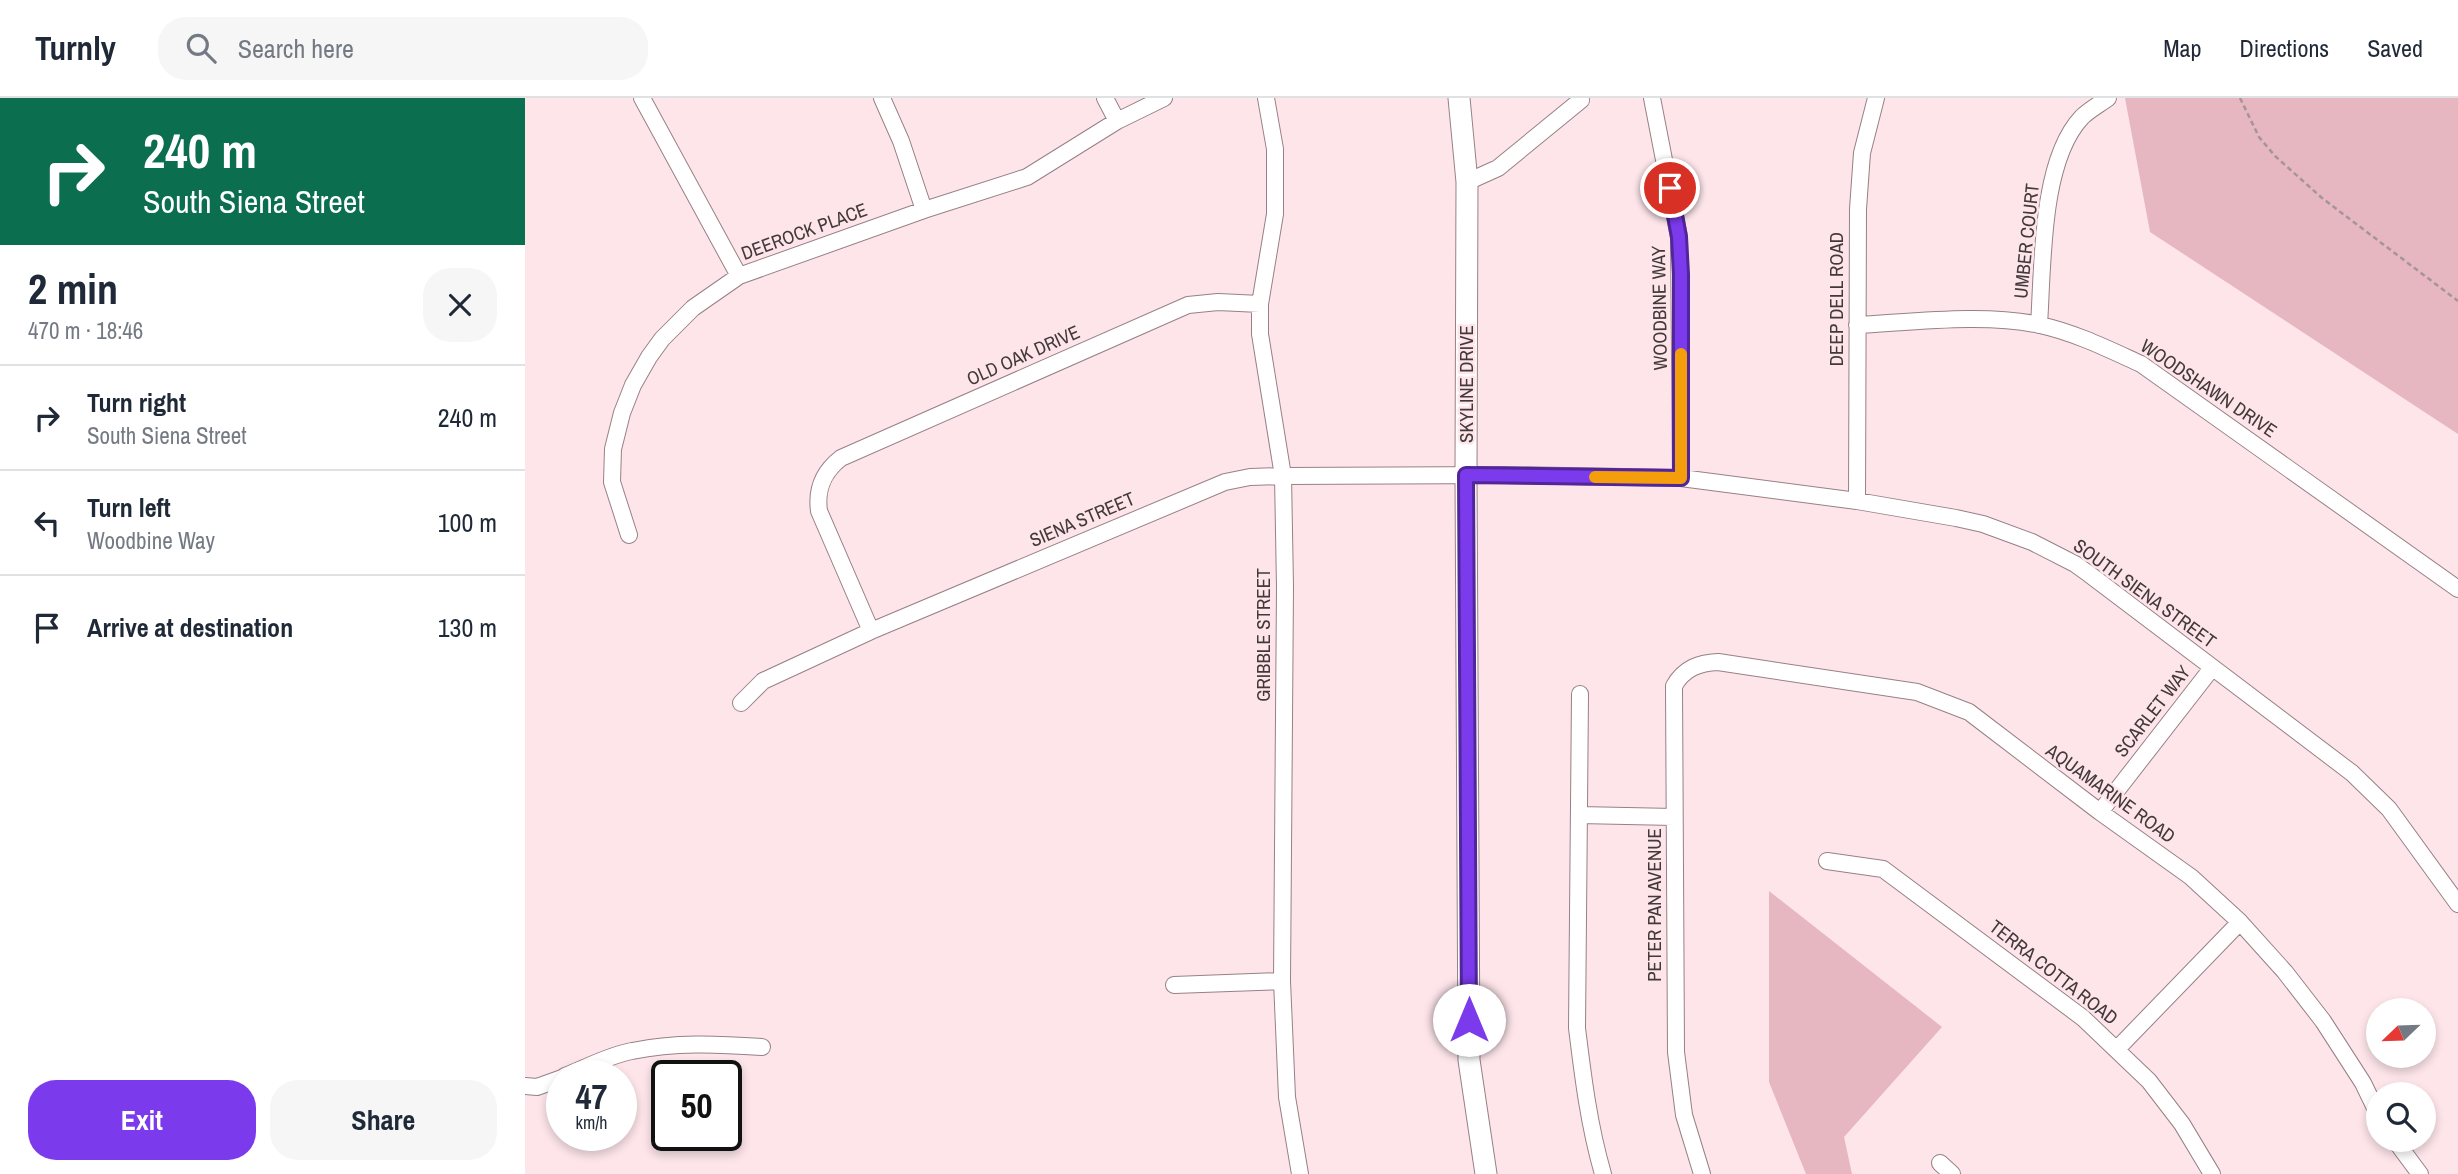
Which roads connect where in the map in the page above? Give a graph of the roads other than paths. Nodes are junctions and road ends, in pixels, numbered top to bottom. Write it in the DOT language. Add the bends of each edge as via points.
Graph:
graph roads {
  1 [pos="642,98"];
  2 [pos="882,98"];
  3 [pos="1105,98"];
  4 [pos="1164,98"];
  5 [pos="1266,98"];
  6 [pos="1459,98"];
  7 [pos="1580,98"];
  8 [pos="1652,98"];
  9 [pos="1876,98"];
  10 [pos="2108,98"];
  11 [pos="1117,121"];
  12 [pos="1467,182"];
  13 [pos="924,210"];
  14 [pos="739,276"];
  15 [pos="1261,304"];
  16 [pos="1857,325"];
  17 [pos="2039,325"];
  18 [pos="1466,475"];
  19 [pos="1283,476"];
  20 [pos="1681,478"];
  21 [pos="1857,501"];
  22 [pos="629,535"];
  23 [pos="2458,589"];
  24 [pos="871,631"];
  25 [pos="1719,662"];
  26 [pos="2212,668"];
  27 [pos="1580,694"];
  28 [pos="741,703"];
  29 [pos="2099,812"];
  30 [pos="1580,815"];
  31 [pos="1674,817"];
  32 [pos="1827,861"];
  33 [pos="2458,904"];
  34 [pos="2240,922"];
  35 [pos="1282,981"];
  36 [pos="1174,985"];
  37 [pos="762,1047"];
  38 [pos="2117,1049"];
  39 [pos="606,1060"];
  40 [pos="546,1084"];
  41 [pos="525,1086"];
  42 [pos="2366,1089"];
  43 [pos="2403,1152"];
  44 [pos="1700,1173"];
  45 [pos="1300,1174"];
  46 [pos="1486,1174"];
  47 [pos="1603,1174"];
  48 [pos="2212,1174"];
  49 [pos="2420,1174"];
  1 -- 14 [label="street"];
  2 -- 13 [label="street"];
  3 -- 11 [label="street"];
  4 -- 11 [label="street, DEEROCK PLACE"];
  5 -- 15 [label="street, GRIBBLE STREET" via="1275,149 1275,214"];
  6 -- 12 [label="main road, SKYLINE DRIVE"];
  7 -- 12 [label="street" via="1498,168"];
  8 -- 20 [label="street, WOODBINE WAY" via="1679,237"];
  9 -- 16 [label="street, DEEP DELL ROAD" via="1859,178"];
  10 -- 17 [label="street, UMBER COURT" via="2082,117 2057,165 2047,209"];
  11 -- 13 [label="street, DEEROCK PLACE" via="1027,177"];
  12 -- 18 [label="main road, SKYLINE DRIVE"];
  13 -- 14 [label="street, DEEROCK PLACE"];
  14 -- 22 [label="street, DEEROCK PLACE" via="669,331 628,396 617,431 612,482"];
  15 -- 19 [label="street, GRIBBLE STREET" via="1260,334"];
  15 -- 24 [label="street, OLD OAK DRIVE" via="1188,304 841,458 827,469 817,498 818,511"];
  16 -- 17 [label="street, WOODSHAWN DRIVE" via="1976,320"];
  16 -- 21 [label="street, DEEP DELL ROAD"];
  17 -- 23 [label="street, WOODSHAWN DRIVE" via="2092,341 2141,364"];
  18 -- 19 [label="street, SIENA STREET"];
  18 -- 20 [label="street, SOUTH SIENA STREET"];
  18 -- 46 [label="main road, SKYLINE DRIVE" via="1469,1060"];
  19 -- 24 [label="street, SIENA STREET" via="1225,482"];
  19 -- 35 [label="street, GRIBBLE STREET"];
  20 -- 21 [label="street, SOUTH SIENA STREET"];
  21 -- 26 [label="street, SOUTH SIENA STREET" via="1983,524 2054,552"];
  24 -- 28 [label="street, SIENA STREET" via="763,681"];
  25 -- 29 [label="street, AQUAMARINE ROAD" via="1917,692 1947,702 1969,712"];
  25 -- 31 [label="street, PETER PAN AVENUE" via="1700,663 1680,675 1674,686"];
  26 -- 29 [label="street, SCARLET WAY"];
  26 -- 33 [label="street, SOUTH SIENA STREET" via="2372,790"];
  27 -- 30 [label="street"];
  29 -- 34 [label="street, AQUAMARINE ROAD" via="2191,877"];
  30 -- 31 [label="street"];
  30 -- 47 [label="street" via="1577,1028"];
  31 -- 44 [label="street, PETER PAN AVENUE" via="1677,1070 1683,1115"];
  32 -- 38 [label="street, TERRA COTTA ROAD" via="1883,869 2083,1018"];
  34 -- 38 [label="street"];
  34 -- 42 [label="street, AQUAMARINE ROAD" via="2323,1021"];
  35 -- 36 [label="street"];
  35 -- 45 [label="street, GRIBBLE STREET" via="1287,1097"];
  37 -- 39 [label="street" via="690,1044 629,1051"];
  38 -- 48 [label="street, TERRA COTTA ROAD" via="2182,1124"];
  40 -- 41 [label="street"];
  43 -- 49 [label="street"];
}
